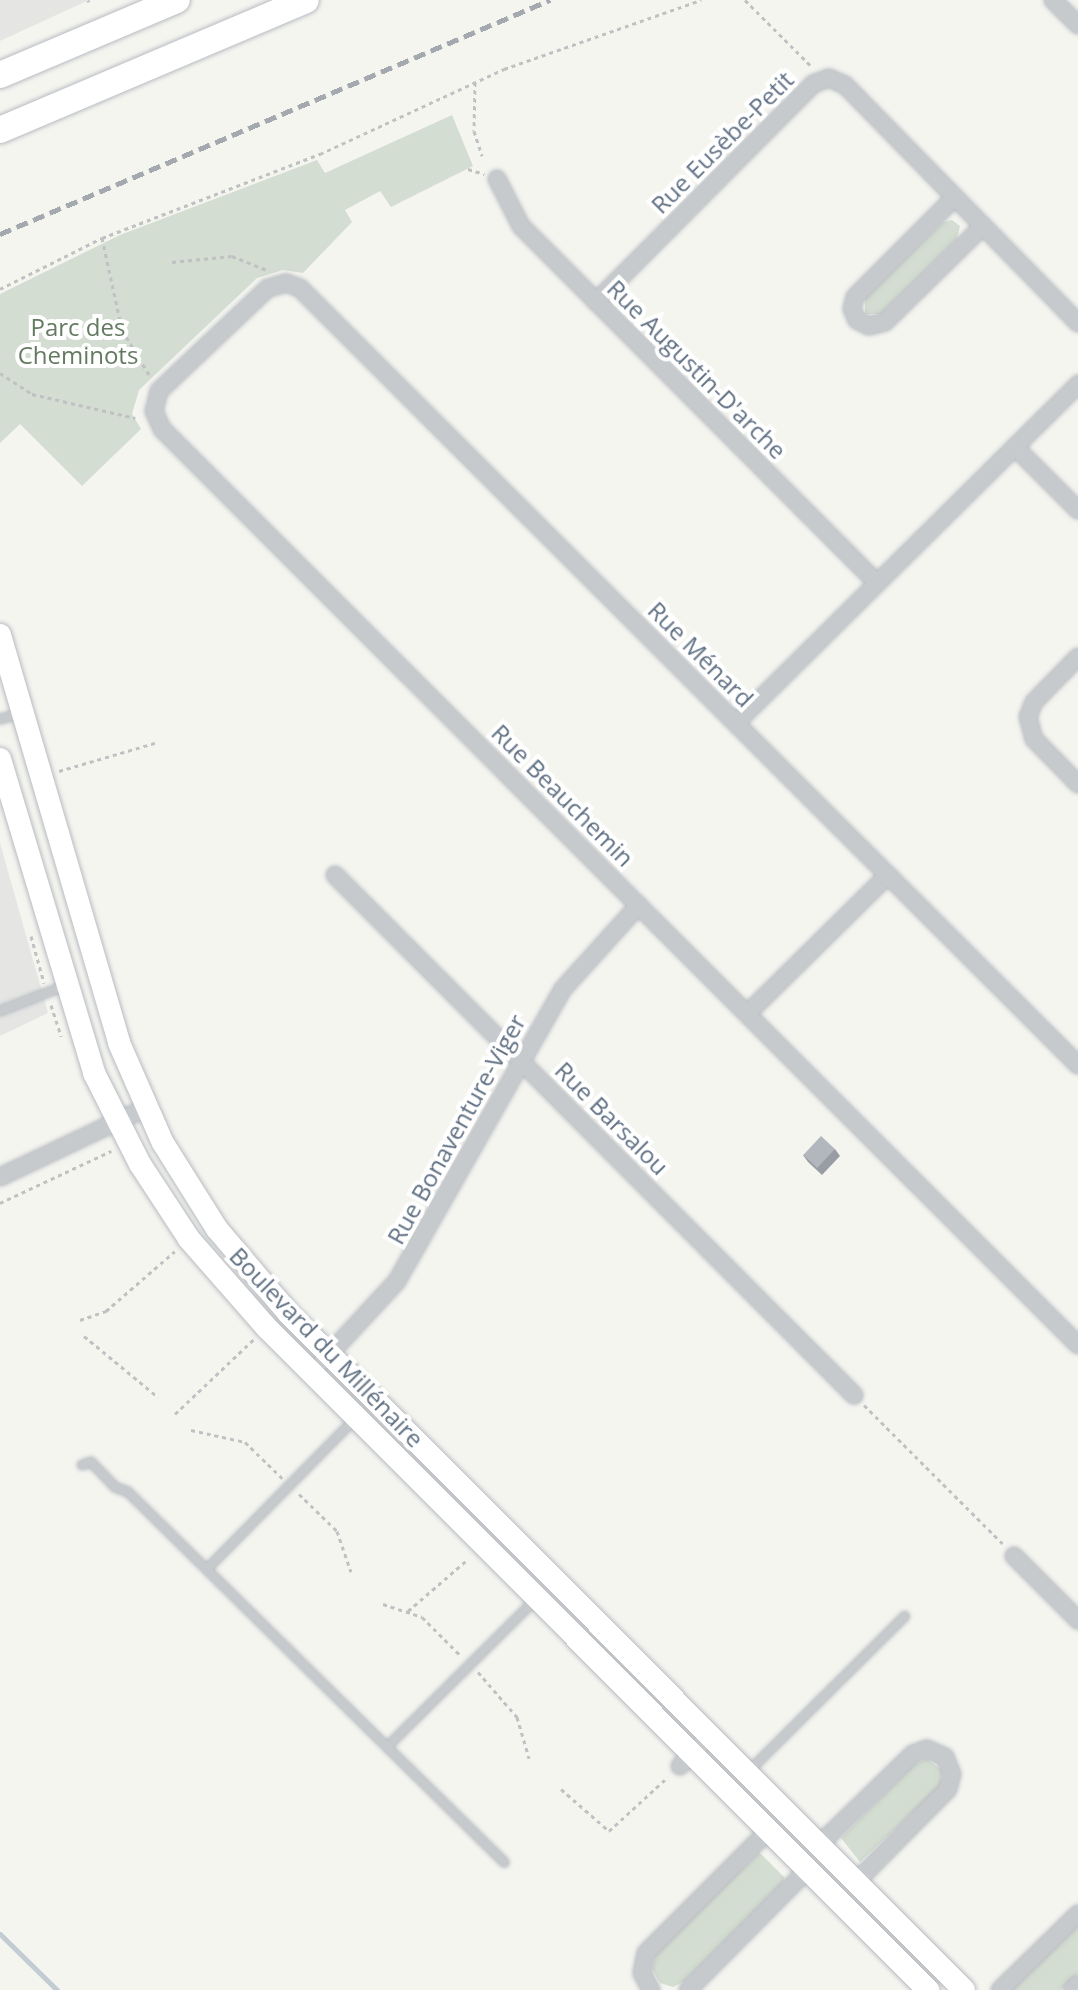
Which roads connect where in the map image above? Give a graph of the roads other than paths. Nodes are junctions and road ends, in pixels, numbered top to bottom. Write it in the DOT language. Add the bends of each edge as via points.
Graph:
graph roads {
  1 [pos="177,0"];
  2 [pos="306,0"];
  3 [pos="1053,0"];
  4 [pos="1078,25"];
  5 [pos="0,75"];
  6 [pos="0,130"];
  7 [pos="497,179"];
  8 [pos="954,198"];
  9 [pos="982,227"];
  10 [pos="280,278"];
  11 [pos="596,302"];
  12 [pos="1078,323"];
  13 [pos="1078,384"];
  14 [pos="1015,447"];
  15 [pos="1078,510"];
  16 [pos="877,583"];
  17 [pos="0,635"];
  18 [pos="1078,657"];
  19 [pos="23,713"];
  20 [pos="0,719"];
  21 [pos="736,723"];
  22 [pos="0,759"];
  23 [pos="1078,784"];
  24 [pos="335,875"];
  25 [pos="888,875"];
  26 [pos="639,905"];
  27 [pos="64,986"];
  28 [pos="0,1011"];
  29 [pos="747,1014"];
  30 [pos="521,1061"];
  31 [pos="1078,1065"];
  32 [pos="145,1108"];
  33 [pos="116,1120"];
  34 [pos="0,1177"];
  35 [pos="1078,1345"];
  36 [pos="329,1355"];
  37 [pos="311,1373"];
  38 [pos="854,1395"];
  39 [pos="356,1418"];
  40 [pos="82,1465"];
  41 [pos="1014,1556"];
  42 [pos="207,1569"];
  43 [pos="537,1599"];
  44 [pos="905,1616"];
  45 [pos="1078,1620"];
  46 [pos="710,1735"];
  47 [pos="387,1747"];
  48 [pos="686,1760"];
  49 [pos="747,1773"];
  50 [pos="769,1830"];
  51 [pos="819,1845"];
  52 [pos="504,1862"];
  53 [pos="808,1869"];
  54 [pos="856,1882"];
  55 [pos="1078,1914"];
  56 [pos="1078,1984"];
  57 [pos="651,1990"];
  58 [pos="688,1990"];
  59 [pos="928,1990"];
  60 [pos="964,1990"];
  61 [pos="1000,1990"];
  62 [pos="1072,1990"];
  1 -- 5 [label="main road"];
  2 -- 6 [label="main road"];
  3 -- 4 [label="street"];
  7 -- 11 [label="street, Rue Augustin-D'arche" via="521,226"];
  8 -- 9 [label="street, Rue Eusèbe-Petit"];
  8 -- 9 [label="street" via="855,297 852,309 857,320 869,326 885,322"];
  8 -- 11 [label="street, Rue Eusèbe-Petit" via="845,85 824,78"];
  9 -- 12 [label="street, Rue Eusèbe-Petit"];
  10 -- 21 [label="street, Rue Ménard" via="304,291"];
  10 -- 26 [label="street, Rue Beauchemin" via="162,388 154,406 159,425"];
  11 -- 16 [label="street, Rue Augustin-D'arche"];
  13 -- 14 [label="street"];
  14 -- 15 [label="street"];
  14 -- 16 [label="street"];
  16 -- 21 [label="street"];
  17 -- 19 [label="street, Boulevard du Millénaire"];
  18 -- 23 [label="street" via="1034,702 1028,723 1034,739"];
  19 -- 20 [label="lane"];
  19 -- 32 [label="street, Boulevard du Millénaire" via="104,999"];
  21 -- 25 [label="street, Rue Ménard"];
  22 -- 27 [label="street, Boulevard du Millénaire"];
  24 -- 30 [label="street, Rue Barsalou"];
  25 -- 29 [label="street"];
  25 -- 31 [label="street, Rue Ménard"];
  26 -- 29 [label="street, Rue Beauchemin"];
  26 -- 30 [label="street, Rue Bonaventure-Viger" via="569,979"];
  27 -- 28 [label="lane"];
  27 -- 33 [label="street, Boulevard du Millénaire"];
  29 -- 35 [label="street, Rue Beauchemin"];
  30 -- 36 [label="street, Rue Bonaventure-Viger" via="397,1281"];
  30 -- 38 [label="street, Rue Barsalou"];
  32 -- 33 [label="street"];
  32 -- 36 [label="street, Boulevard du Millénaire" via="224,1239"];
  33 -- 34 [label="street"];
  33 -- 37 [label="street, Boulevard du Millénaire" via="189,1239"];
  36 -- 37 [label="street, Rue Bonaventure-Viger"];
  36 -- 46 [label="street, Boulevard du Millénaire"];
  37 -- 39 [label="street, Boulevard du Millénaire"];
  39 -- 42 [label="lane"];
  39 -- 43 [label="street, Boulevard du Millénaire"];
  40 -- 42 [label="lane" via="91,1462 115,1487 128,1492"];
  41 -- 45 [label="street"];
  42 -- 47 [label="lane"];
  43 -- 47 [label="lane"];
  43 -- 48 [label="street, Boulevard du Millénaire"];
  44 -- 49 [label="lane"];
  46 -- 48 [label="street"];
  46 -- 49 [label="street, Boulevard du Millénaire"];
  47 -- 52 [label="lane"];
  48 -- 50 [label="street, Boulevard du Millénaire"];
  49 -- 51 [label="street, Boulevard du Millénaire"];
  50 -- 53 [label="street, Boulevard du Millénaire"];
  50 -- 57 [label="street" via="646,1953 642,1973"];
  51 -- 54 [label="street, Boulevard du Millénaire"];
  51 -- 54 [label="street" via="913,1754 927,1749 945,1757 952,1774 948,1789"];
  53 -- 58 [label="street"];
  53 -- 59 [label="street, Boulevard du Millénaire"];
  54 -- 60 [label="street, Boulevard du Millénaire"];
  55 -- 61 [label="street"];
  56 -- 62 [label="street"];
}
